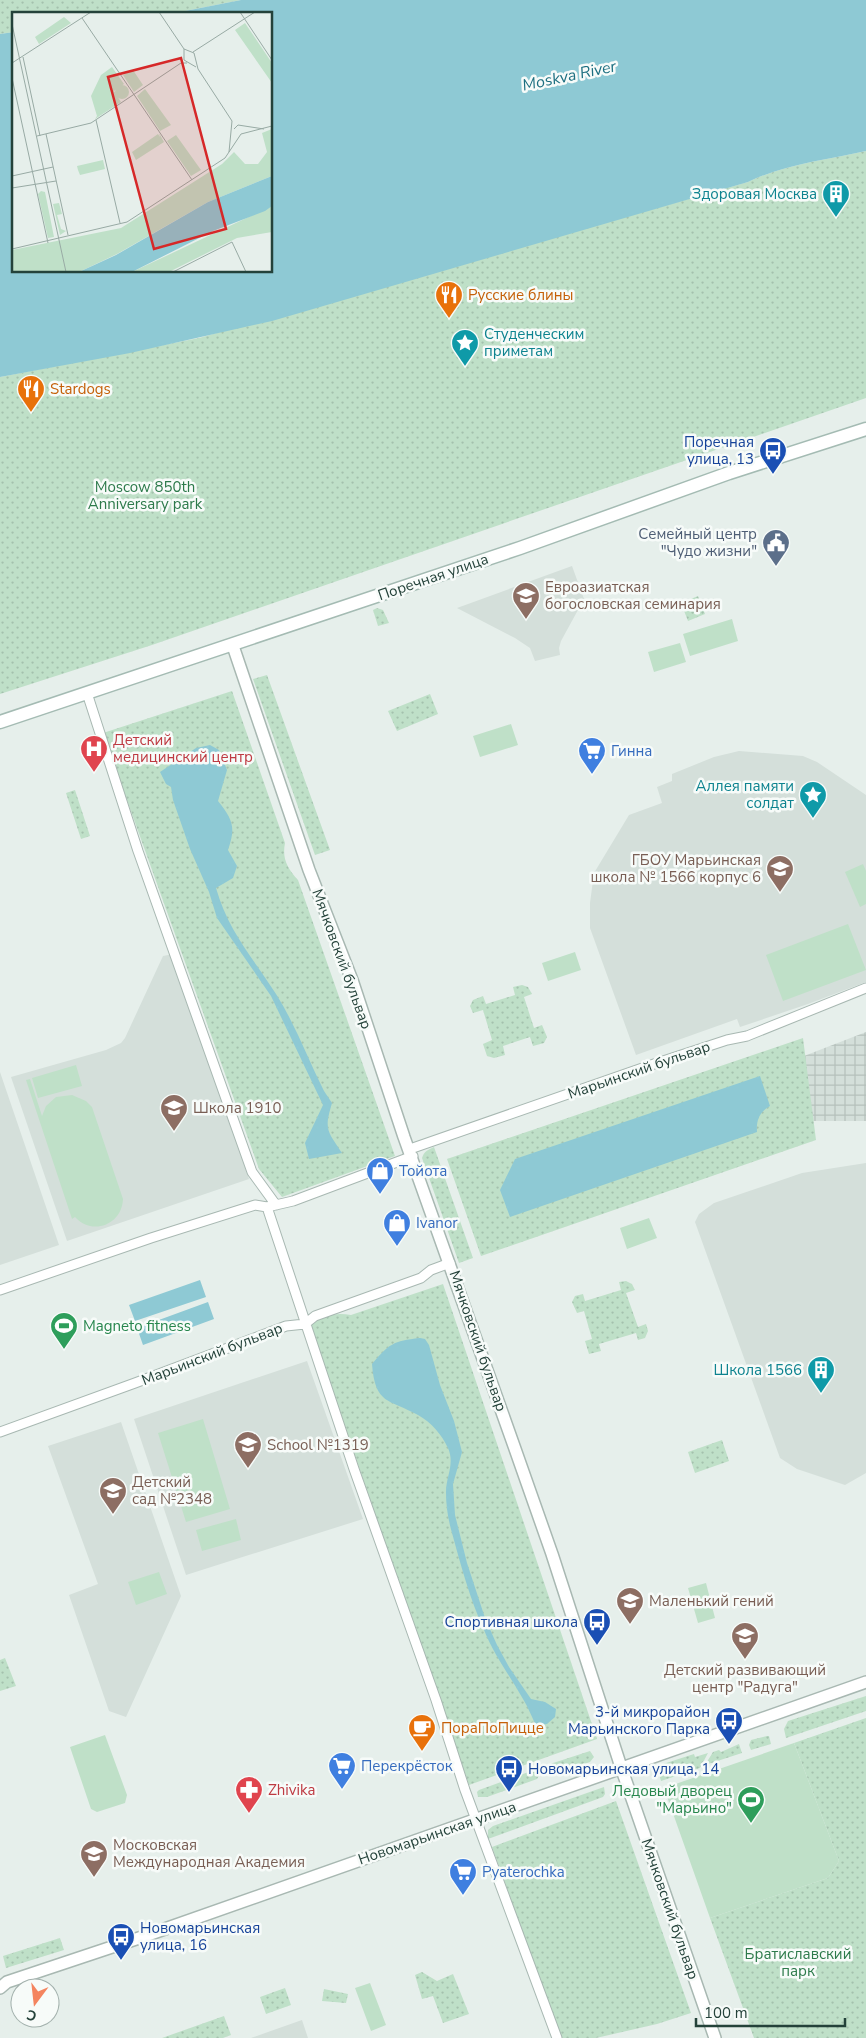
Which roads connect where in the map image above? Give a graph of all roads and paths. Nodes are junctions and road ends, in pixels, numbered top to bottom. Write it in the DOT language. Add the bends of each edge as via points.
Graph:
graph roads {
  1 [pos="866,429"];
  2 [pos="233,646"];
  3 [pos="87,693"];
  4 [pos="0,722"];
  5 [pos="866,988"];
  6 [pos="411,1153"];
  7 [pos="271,1206"];
  8 [pos="450,1263"];
  9 [pos="0,1290"];
  10 [pos="305,1324"];
  11 [pos="0,1432"];
  12 [pos="866,1682"];
  13 [pos="621,1767"];
  14 [pos="476,1819"];
  15 [pos="2,1983"];
  16 [pos="556,2038"];
  17 [pos="715,2038"];
  1 -- 2 [label="main road, Поречная улица" via="729,472 520,548"];
  2 -- 3 [label="main road, Поречная улица"];
  2 -- 6 [label="street, Мячковский бульвар"];
  3 -- 4 [label="main road, Поречная улица"];
  3 -- 7 [label="street" via="138,851 252,1172"];
  5 -- 6 [label="street, Марьинский бульвар" via="747,1036 654,1064"];
  6 -- 7 [label="street, Марьинский бульвар" via="293,1201"];
  6 -- 8 [label="street, Мячковский бульвар"];
  7 -- 9 [label="street, Марьинский бульвар" via="255,1205"];
  7 -- 10 [label="street"];
  8 -- 10 [label="street, Марьинский бульвар" via="430,1270 421,1278 315,1316"];
  8 -- 13 [label="street, Мячковский бульвар" via="552,1554"];
  10 -- 11 [label="street, Марьинский бульвар" via="286,1326"];
  10 -- 14 [label="street"];
  12 -- 13 [label="street, Новомарьинская улица"];
  13 -- 14 [label="street, Новомарьинская улица"];
  13 -- 17 [label="street, Мячковский бульвар"];
  14 -- 15 [label="street, Новомарьинская улица"];
  14 -- 16 [label="street"];
}
